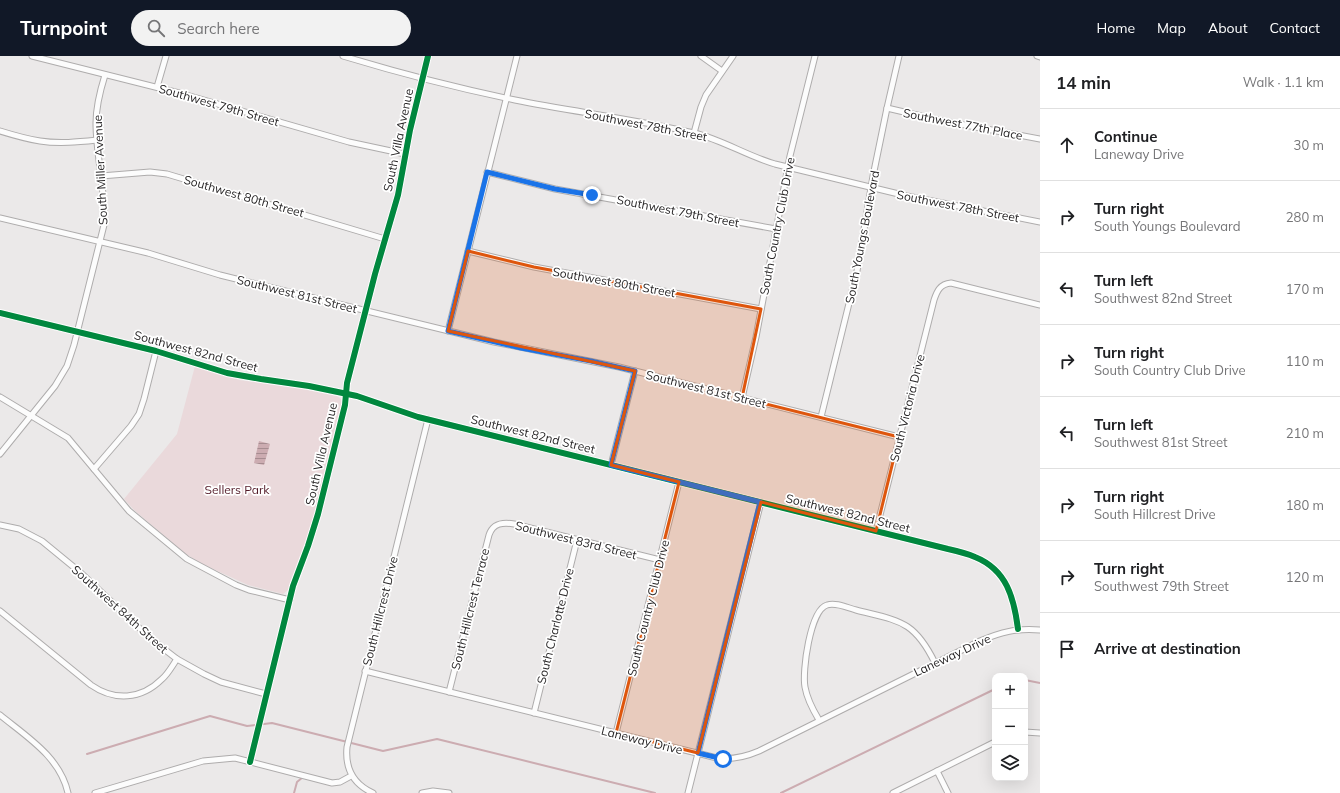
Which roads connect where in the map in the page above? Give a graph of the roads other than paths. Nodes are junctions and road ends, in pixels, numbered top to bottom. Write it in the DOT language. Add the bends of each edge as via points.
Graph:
graph roads {
  1 [pos="32,56"];
  2 [pos="166,56"];
  3 [pos="343,56"];
  4 [pos="428,56"];
  5 [pos="517,56"];
  6 [pos="701,56"];
  7 [pos="733,56"];
  8 [pos="815,56"];
  9 [pos="899,56"];
  10 [pos="1037,56"];
  11 [pos="1040,57"];
  12 [pos="53,59"];
  13 [pos="722,71"];
  14 [pos="105,75"];
  15 [pos="423,78"];
  16 [pos="157,87"];
  17 [pos="506,98"];
  18 [pos="887,108"];
  19 [pos="0,131"];
  20 [pos="694,133"];
  21 [pos="97,140"];
  22 [pos="1040,140"];
  23 [pos="405,154"];
  24 [pos="788,167"];
  25 [pos="487,172"];
  26 [pos="101,176"];
  27 [pos="872,188"];
  28 [pos="0,218"];
  29 [pos="1040,222"];
  30 [pos="776,229"];
  31 [pos="385,239"];
  32 [pos="100,242"];
  33 [pos="468,251"];
  34 [pos="1040,305"];
  35 [pos="761,309"];
  36 [pos="365,311"];
  37 [pos="0,313"];
  38 [pos="78,331"];
  39 [pos="448,331"];
  40 [pos="156,351"];
  41 [pos="635,371"];
  42 [pos="346,394"];
  43 [pos="0,397"];
  44 [pos="742,398"];
  45 [pos="31,415"];
  46 [pos="821,417"];
  47 [pos="428,420"];
  48 [pos="899,437"];
  49 [pos="0,454"];
  50 [pos="611,465"];
  51 [pos="94,469"];
  52 [pos="679,482"];
  53 [pos="760,502"];
  54 [pos="0,525"];
  55 [pos="494,527"];
  56 [pos="876,531"];
  57 [pos="577,540"];
  58 [pos="660,560"];
  59 [pos="290,600"];
  60 [pos="0,611"];
  61 [pos="1018,629"];
  62 [pos="1040,630"];
  63 [pos="177,659"];
  64 [pos="935,663"];
  65 [pos="365,671"];
  66 [pos="449,692"];
  67 [pos="266,694"];
  68 [pos="534,713"];
  69 [pos="0,715"];
  70 [pos="820,720"];
  71 [pos="1028,732"];
  72 [pos="616,733"];
  73 [pos="1040,733"];
  74 [pos="992,744"];
  75 [pos="698,753"];
  76 [pos="250,762"];
  77 [pos="937,771"];
  78 [pos="351,776"];
  79 [pos="68,793"];
  80 [pos="95,793"];
  81 [pos="372,793"];
  82 [pos="422,793"];
  83 [pos="449,793"];
  84 [pos="688,793"];
  85 [pos="894,793"];
  86 [pos="948,793"];
  1 -- 12 [label="street, Southwest 79th Street"];
  2 -- 16 [label="street"];
  3 -- 15 [label="street, Southwest 78th Street"];
  4 -- 15 [label="street, South Villa Avenue"];
  5 -- 17 [label="street"];
  6 -- 13 [label="street"];
  7 -- 13 [label="street"];
  8 -- 24 [label="street, South Country Club Drive"];
  9 -- 18 [label="street, South Youngs Boulevard"];
  10 -- 11 [label="street"];
  12 -- 14 [label="street, Southwest 79th Street"];
  13 -- 20 [label="street" via="703,101"];
  14 -- 16 [label="street, Southwest 79th Street"];
  14 -- 21 [label="street, South Miller Avenue" via="97,109"];
  15 -- 17 [label="street, Southwest 78th Street"];
  15 -- 23 [label="street, South Villa Avenue"];
  16 -- 23 [label="street, Southwest 79th Street" via="349,142"];
  17 -- 20 [label="street, Southwest 78th Street"];
  17 -- 25 [label="street"];
  18 -- 22 [label="street, Southwest 77th Place"];
  18 -- 27 [label="street, South Youngs Boulevard"];
  19 -- 21 [label="street" via="47,142"];
  20 -- 24 [label="street, Southwest 78th Street" via="721,141 760,159"];
  21 -- 26 [label="street, South Miller Avenue"];
  23 -- 31 [label="street, South Villa Avenue" via="398,195"];
  24 -- 27 [label="street, Southwest 78th Street"];
  24 -- 30 [label="street, South Country Club Drive"];
  25 -- 30 [label="street, Southwest 79th Street" via="555,189"];
  25 -- 33 [label="street"];
  26 -- 31 [label="street, Southwest 80th Street" via="150,172 167,174"];
  26 -- 32 [label="street, South Miller Avenue" via="104,219"];
  27 -- 29 [label="street, Southwest 78th Street"];
  27 -- 46 [label="street, South Youngs Boulevard" via="855,279"];
  28 -- 32 [label="street, Southwest 81st Street"];
  30 -- 35 [label="street, South Country Club Drive"];
  31 -- 36 [label="street, South Villa Avenue"];
  32 -- 36 [label="street, Southwest 81st Street"];
  32 -- 38 [label="street, South Miller Avenue"];
  33 -- 35 [label="street, Southwest 80th Street" via="540,268"];
  33 -- 39 [label="street"];
  34 -- 48 [label="street, South Victoria Drive" via="951,283 941,286 934,300"];
  35 -- 44 [label="street, South Country Club Drive"];
  36 -- 39 [label="street, Southwest 81st Street"];
  36 -- 42 [label="street, South Villa Avenue"];
  37 -- 38 [label="street, Southwest 82nd Street"];
  38 -- 40 [label="street, Southwest 82nd Street"];
  38 -- 45 [label="street, South Miller Avenue" via="63,374"];
  39 -- 41 [label="street, Southwest 81st Street"];
  40 -- 42 [label="street, Southwest 82nd Street" via="227,373"];
  40 -- 51 [label="street" via="139,414"];
  41 -- 44 [label="street, Southwest 81st Street"];
  41 -- 50 [label="street"];
  42 -- 47 [label="street, Southwest 82nd Street"];
  42 -- 59 [label="street, South Villa Avenue" via="318,514"];
  43 -- 45 [label="street"];
  44 -- 46 [label="street, Southwest 81st Street"];
  45 -- 49 [label="street, South Miller Avenue"];
  45 -- 51 [label="street" via="68,438"];
  46 -- 48 [label="street, Southwest 81st Street"];
  47 -- 50 [label="street, Southwest 82nd Street"];
  47 -- 65 [label="street, South Hillcrest Drive"];
  48 -- 56 [label="street, South Victoria Drive"];
  50 -- 52 [label="street, Southwest 82nd Street"];
  51 -- 59 [label="street" via="130,510 187,559 236,585"];
  52 -- 53 [label="street, Southwest 82nd Street"];
  52 -- 58 [label="street, South Country Club Drive"];
  53 -- 56 [label="street, Southwest 82nd Street"];
  53 -- 75 [label="street"];
  54 -- 63 [label="street, Southwest 84th Street" via="19,529 42,541 151,639"];
  55 -- 57 [label="street, Southwest 83rd Street" via="499,523 505,523"];
  55 -- 66 [label="street, South Hillcrest Terrace" via="486,546"];
  56 -- 61 [label="street, Southwest 82nd Street" via="965,553 992,567 1010,590"];
  57 -- 58 [label="street, Southwest 83rd Street"];
  57 -- 68 [label="street, South Charlotte Drive"];
  58 -- 72 [label="street, South Country Club Drive"];
  59 -- 67 [label="street, South Villa Avenue"];
  60 -- 63 [label="street" via="91,685 109,695 132,696 148,690 162,680"];
  61 -- 62 [label="street, Laneway Drive"];
  61 -- 64 [label="street, Laneway Drive" via="993,636"];
  63 -- 67 [label="street, Southwest 84th Street" via="221,682"];
  64 -- 70 [label="street, Laneway Drive"];
  64 -- 70 [label="street" via="920,637 902,622 840,605 826,605 820,609 815,619 804,674 807,694"];
  65 -- 66 [label="street, Laneway Drive"];
  65 -- 78 [label="street, South Hillcrest Drive" via="346,752"];
  66 -- 68 [label="street, Laneway Drive"];
  67 -- 76 [label="street, South Villa Avenue"];
  68 -- 72 [label="street, Laneway Drive"];
  69 -- 79 [label="street" via="51,758 64,780"];
  70 -- 75 [label="street, Laneway Drive" via="759,751 734,759"];
  71 -- 73 [label="street"];
  72 -- 75 [label="street, Laneway Drive"];
  74 -- 77 [label="street"];
  75 -- 84 [label="street"];
  76 -- 78 [label="street" via="332,783"];
  76 -- 80 [label="street" via="235,758 203,761"];
  77 -- 85 [label="street"];
  77 -- 86 [label="street"];
  78 -- 81 [label="street" via="360,786"];
  82 -- 83 [label="street"];
}
